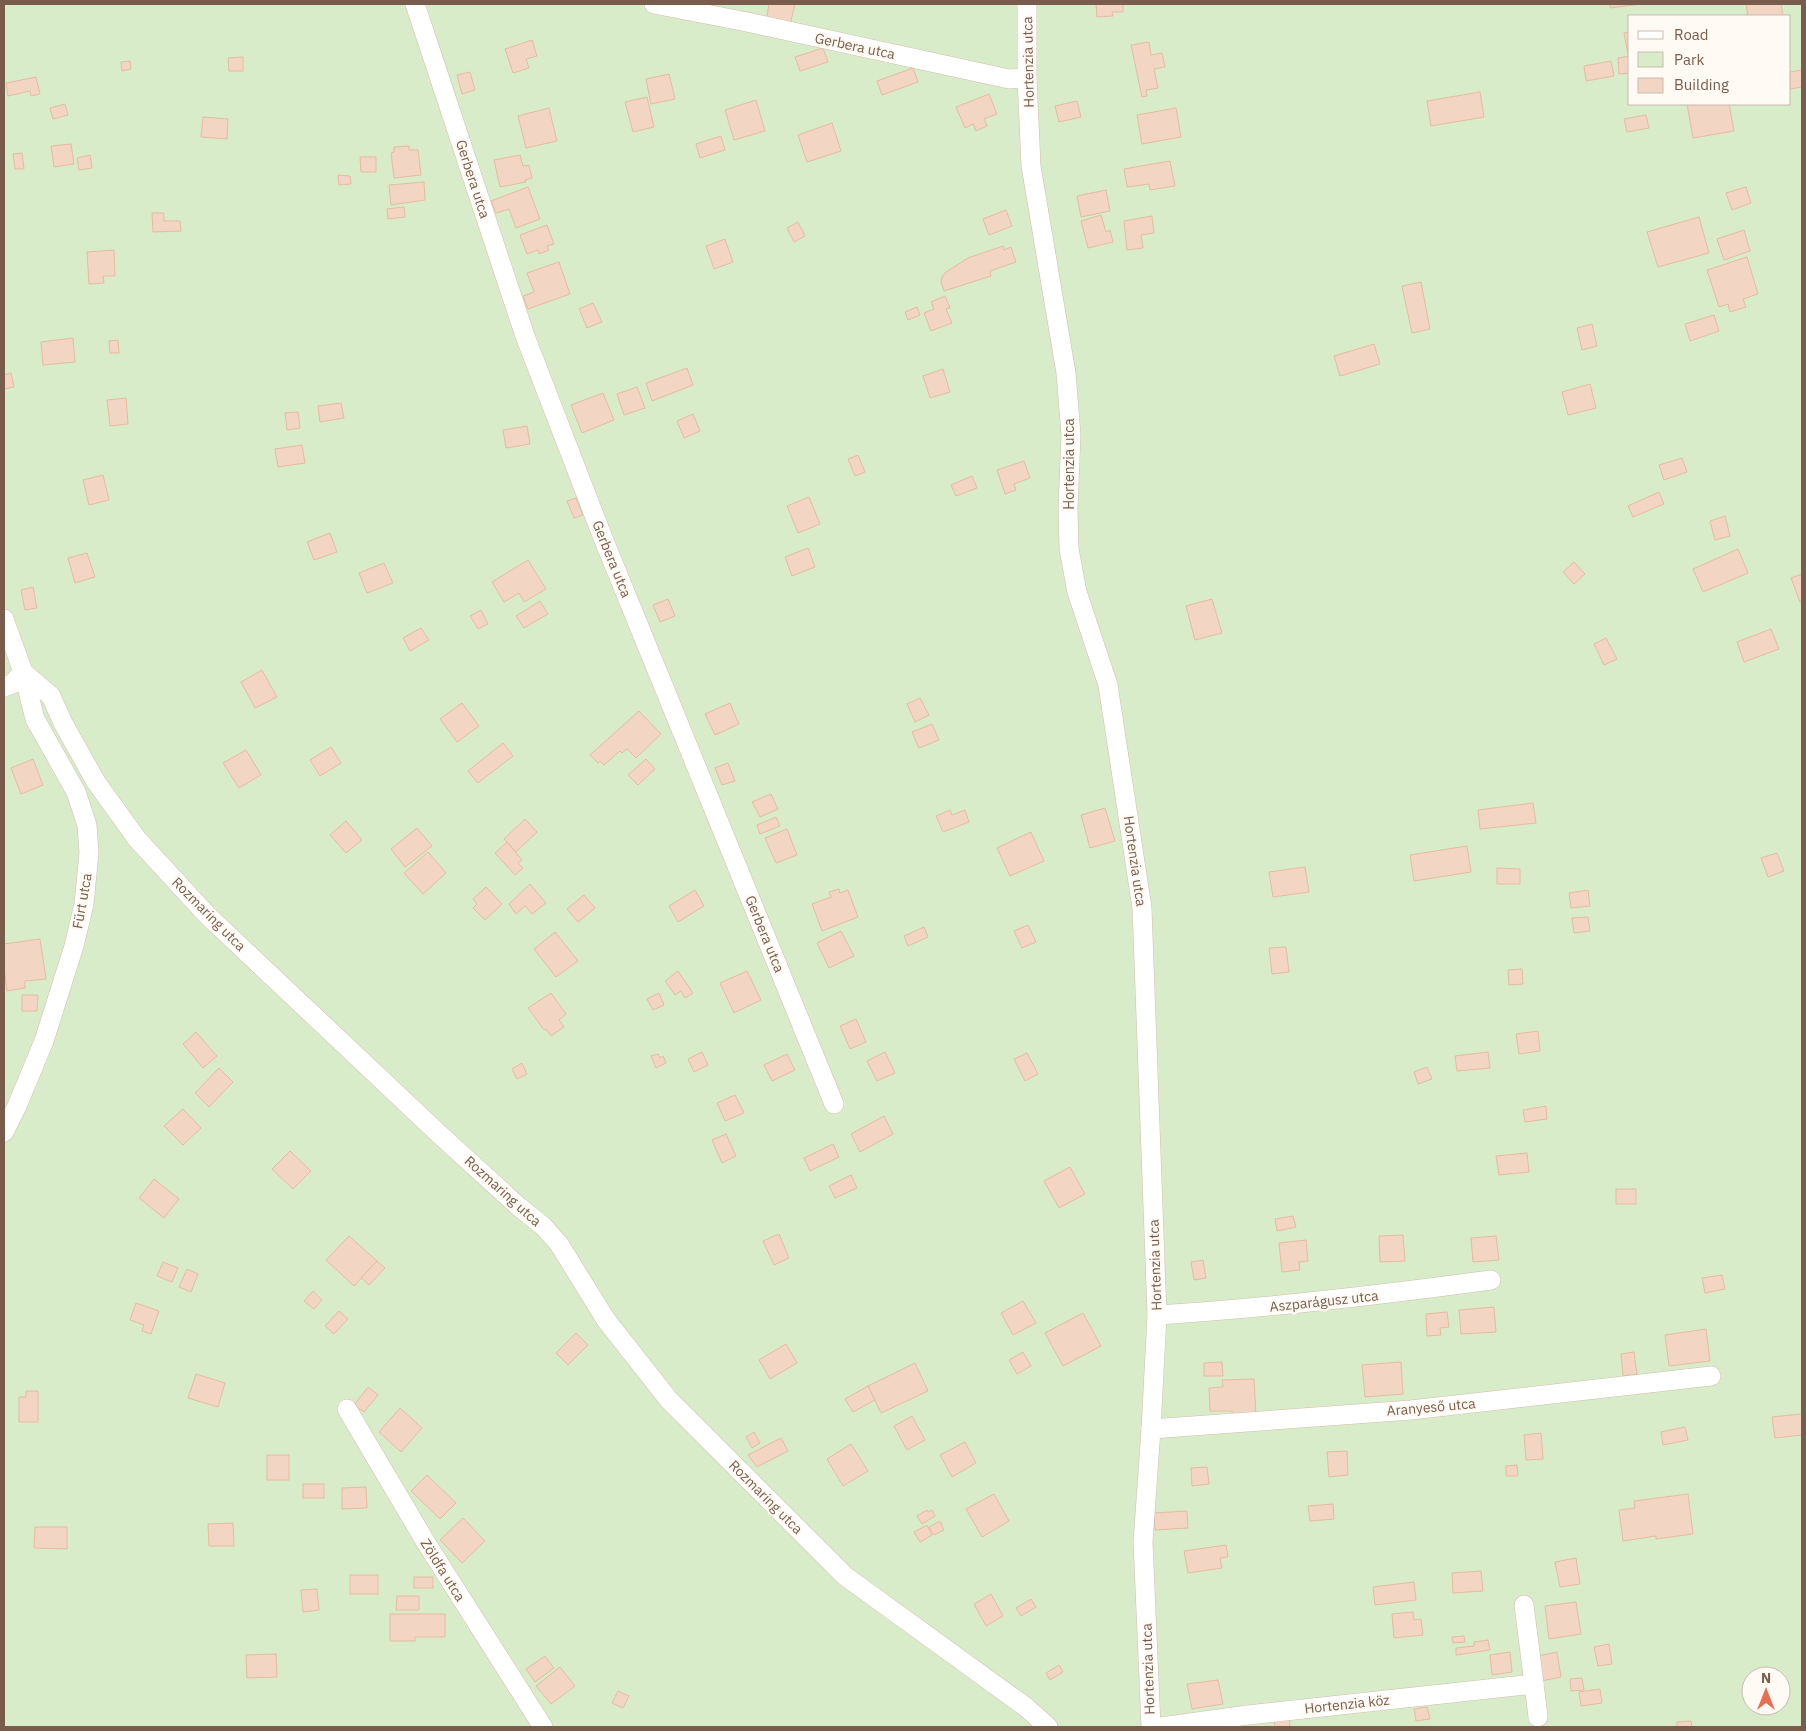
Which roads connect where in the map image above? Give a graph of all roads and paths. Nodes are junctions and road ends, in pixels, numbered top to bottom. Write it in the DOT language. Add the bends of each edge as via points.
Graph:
graph roads {
  1 [pos="415,4"];
  2 [pos="654,4"];
  3 [pos="1027,4"];
  4 [pos="1027,78"];
  5 [pos="4,618"];
  6 [pos="23,672"];
  7 [pos="4,687"];
  8 [pos="834,1104"];
  9 [pos="4,1132"];
  10 [pos="1492,1280"];
  11 [pos="1157,1315"];
  12 [pos="1711,1376"];
  13 [pos="347,1409"];
  14 [pos="1151,1429"];
  15 [pos="1524,1605"];
  16 [pos="1534,1684"];
  17 [pos="1538,1717"];
  18 [pos="544,1727"];
  19 [pos="1048,1727"];
  20 [pos="1151,1727"];
  21 [pos="1162,1727"];
  1 -- 8 [label="street, Gerbera utca" via="540,373 603,538"];
  2 -- 4 [label="street, Gerbera utca" via="1009,79"];
  3 -- 4 [label="street, Hortenzia utca"];
  4 -- 11 [label="street, Hortenzia utca" via="1031,166 1066,373 1071,435 1069,548 1077,592 1108,686 1142,908"];
  5 -- 6 [label="street"];
  6 -- 7 [label="street" via="12,684"];
  6 -- 9 [label="street, Fürt utca" via="35,719 76,792 87,825 89,853 84,904 71,955 44,1041"];
  6 -- 19 [label="street, Rozmaring utca" via="51,696 96,782 137,839 214,921 438,1133 543,1226 559,1244 606,1320 669,1400 844,1576 1027,1708"];
  10 -- 11 [label="street, Aszparágusz utca" via="1373,1296"];
  11 -- 14 [label="street, Hortenzia utca"];
  12 -- 14 [label="street, Aranyeső utca" via="1411,1410"];
  13 -- 18 [label="street, Zöldfa utca" via="424,1541"];
  14 -- 20 [label="street, Hortenzia utca" via="1143,1542"];
  15 -- 16 [label="street"];
  16 -- 17 [label="street"];
  16 -- 21 [label="street, Hortenzia köz"];
}
